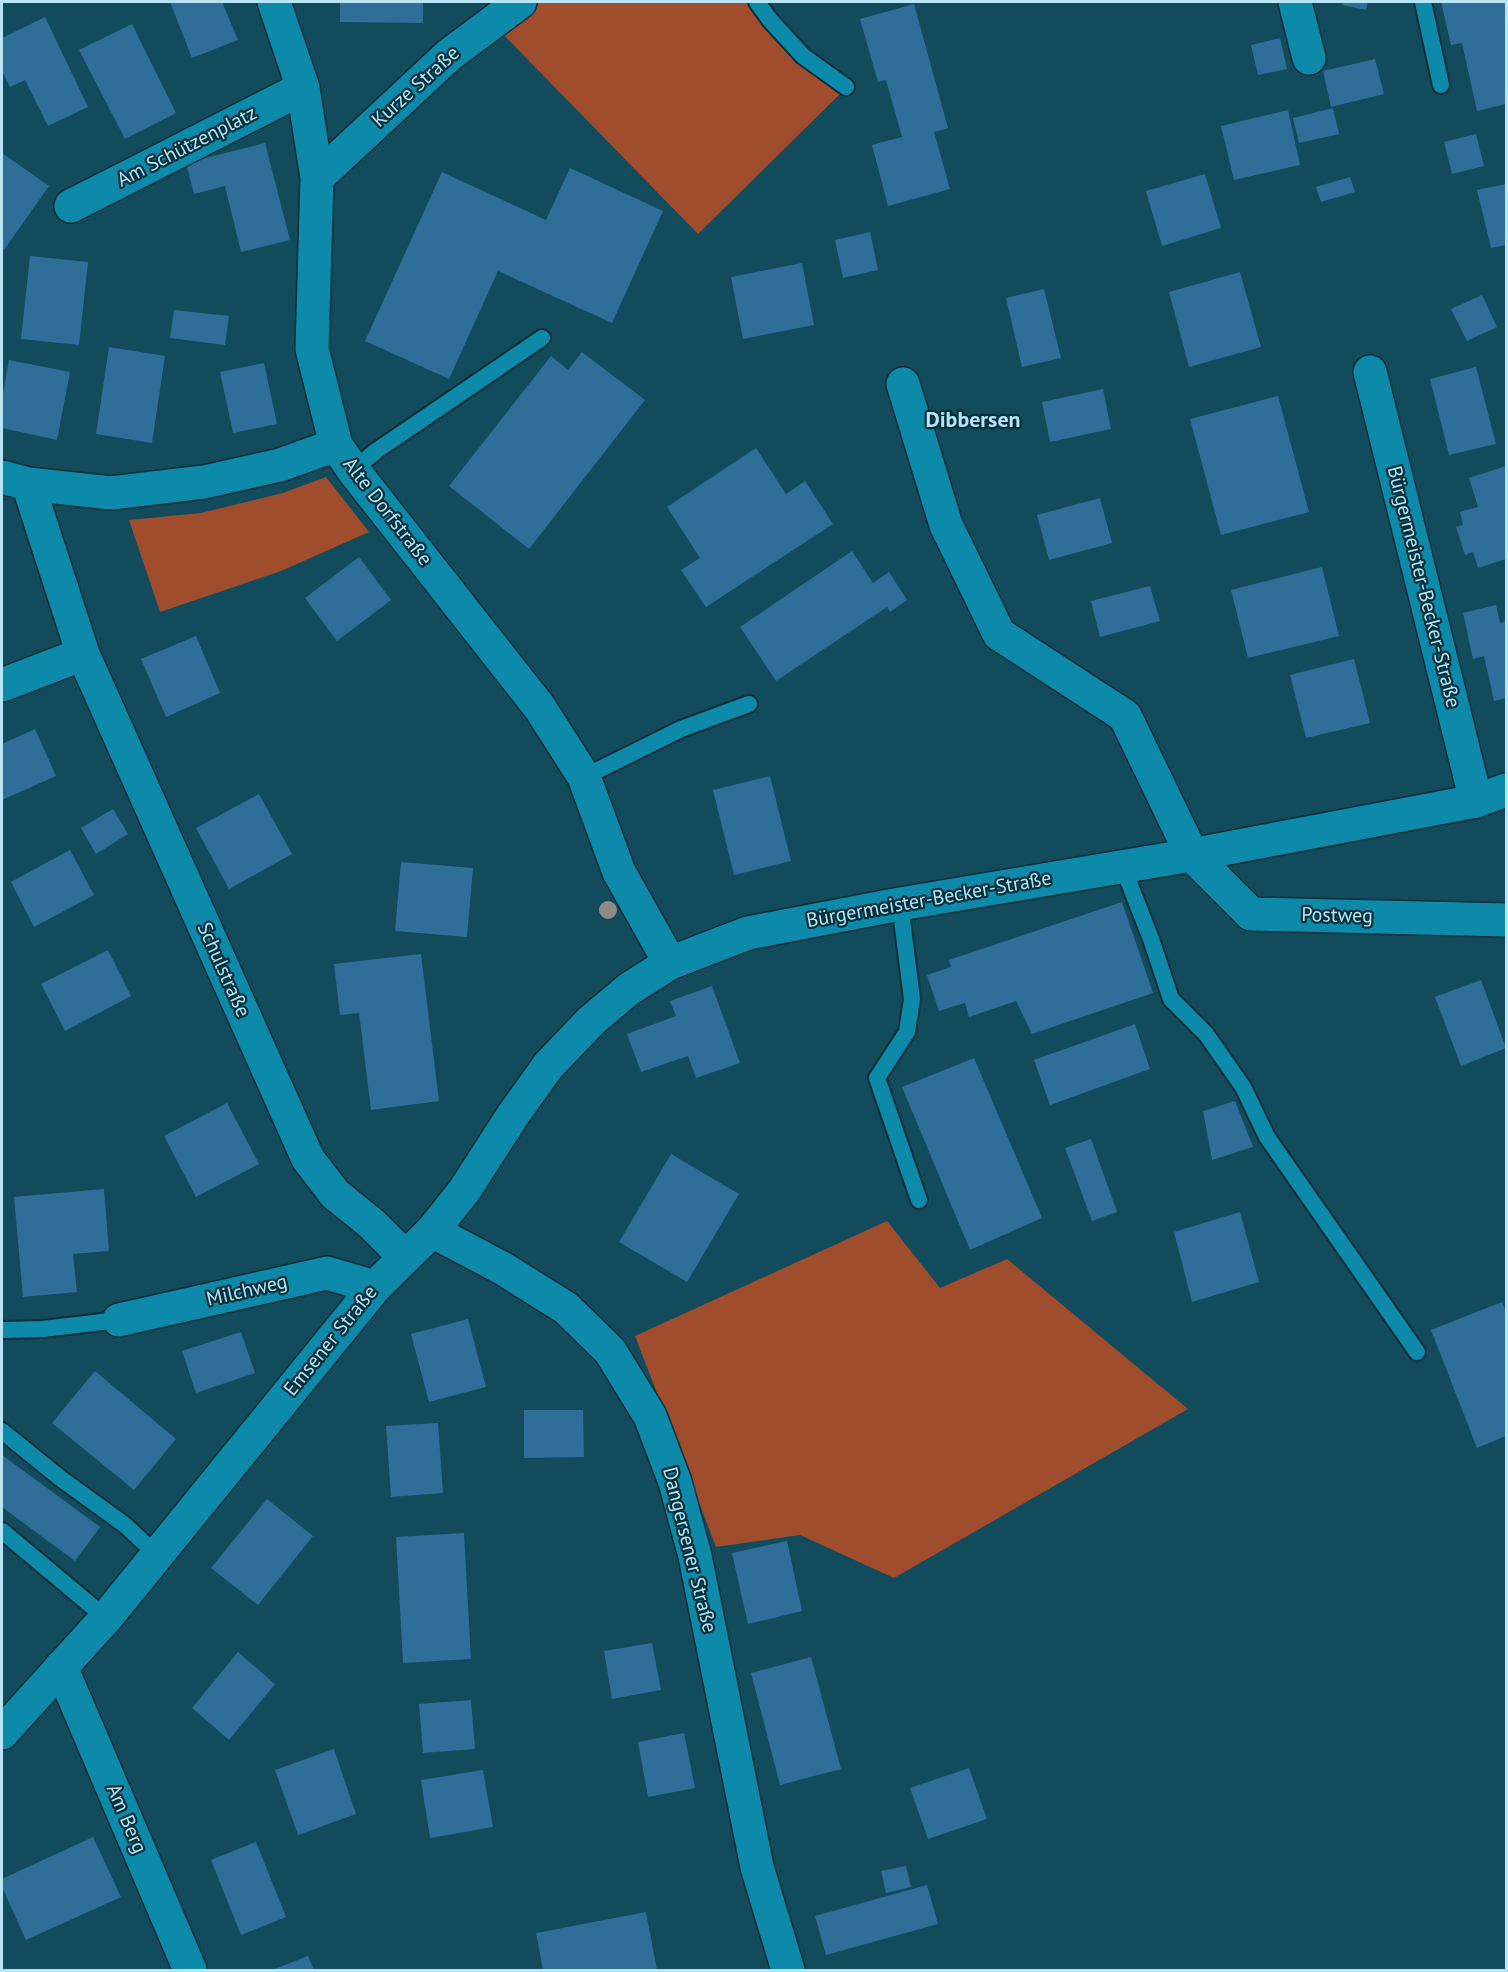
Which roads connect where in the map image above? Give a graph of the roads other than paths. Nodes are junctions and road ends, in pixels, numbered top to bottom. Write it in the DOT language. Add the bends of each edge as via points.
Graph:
graph roads {
  1 [pos="274,2"];
  2 [pos="520,2"];
  3 [pos="757,2"];
  4 [pos="1295,2"];
  5 [pos="1423,2"];
  6 [pos="1309,58"];
  7 [pos="1441,85"];
  8 [pos="846,87"];
  9 [pos="303,88"];
  10 [pos="317,178"];
  11 [pos="71,206"];
  12 [pos="542,338"];
  13 [pos="1370,372"];
  14 [pos="903,384"];
  15 [pos="344,458"];
  16 [pos="15,481"];
  17 [pos="83,654"];
  18 [pos="2,685"];
  19 [pos="749,704"];
  20 [pos="584,777"];
  21 [pos="1506,790"];
  22 [pos="1476,801"];
  23 [pos="1192,855"];
  24 [pos="1122,865"];
  25 [pos="900,904"];
  26 [pos="1506,920"];
  27 [pos="670,963"];
  28 [pos="919,1200"];
  29 [pos="432,1231"];
  30 [pos="405,1257"];
  31 [pos="375,1287"];
  32 [pos="119,1320"];
  33 [pos="2,1330"];
  34 [pos="1417,1352"];
  35 [pos="2,1431"];
  36 [pos="2,1531"];
  37 [pos="157,1555"];
  38 [pos="106,1618"];
  39 [pos="61,1667"];
  40 [pos="2,1733"];
  41 [pos="190,1971"];
  42 [pos="788,1971"];
  1 -- 9 [label="street, Alte Dorfstraße"];
  2 -- 10 [label="street, Kurze Straße" via="449,55"];
  3 -- 8 [label="lane" via="803,56"];
  4 -- 6 [label="street"];
  5 -- 7 [label="lane"];
  9 -- 10 [label="street, Alte Dorfstraße"];
  9 -- 11 [label="street, Am Schützenplatz"];
  10 -- 15 [label="street, Alte Dorfstraße" via="312,349"];
  12 -- 15 [label="lane" via="376,451"];
  13 -- 22 [label="street, Bürgermeister-Becker-Straße"];
  14 -- 23 [label="street" via="946,525 999,634 1125,716"];
  15 -- 16 [label="street" via="111,493"];
  15 -- 20 [label="street, Alte Dorfstraße" via="540,708"];
  16 -- 17 [label="street, Schulstraße"];
  17 -- 18 [label="street"];
  17 -- 30 [label="street, Schulstraße" via="308,1159 335,1194"];
  19 -- 20 [label="lane" via="681,729"];
  20 -- 27 [label="street, Alte Dorfstraße" via="619,872"];
  21 -- 22 [label="street, Bürgermeister-Becker-Straße"];
  22 -- 23 [label="street, Bürgermeister-Becker-Straße"];
  23 -- 24 [label="street, Bürgermeister-Becker-Straße"];
  23 -- 26 [label="street, Postweg" via="1251,914"];
  24 -- 25 [label="street, Bürgermeister-Becker-Straße"];
  24 -- 34 [label="lane" via="1171,999 1206,1034 1237,1078 1267,1137"];
  25 -- 27 [label="street, Bürgermeister-Becker-Straße" via="748,933"];
  25 -- 28 [label="lane" via="912,999 907,1032 877,1078"];
  27 -- 29 [label="street, Emsener Straße" via="629,989 591,1021 548,1066 464,1191"];
  29 -- 30 [label="street, Emsener Straße"];
  29 -- 42 [label="street, Dangersener Straße" via="566,1308 610,1351 650,1416 675,1482 695,1556 757,1867"];
  30 -- 31 [label="street, Emsener Straße"];
  31 -- 32 [label="street, Milchweg" via="327,1273"];
  31 -- 37 [label="street, Emsener Straße"];
  32 -- 33 [label="lane"];
  35 -- 37 [label="lane" via="125,1525"];
  36 -- 38 [label="lane"];
  37 -- 38 [label="street, Emsener Straße"];
  38 -- 39 [label="street, Emsener Straße"];
  39 -- 40 [label="street, Emsener Straße"];
  39 -- 41 [label="street, Am Berg"];
}
